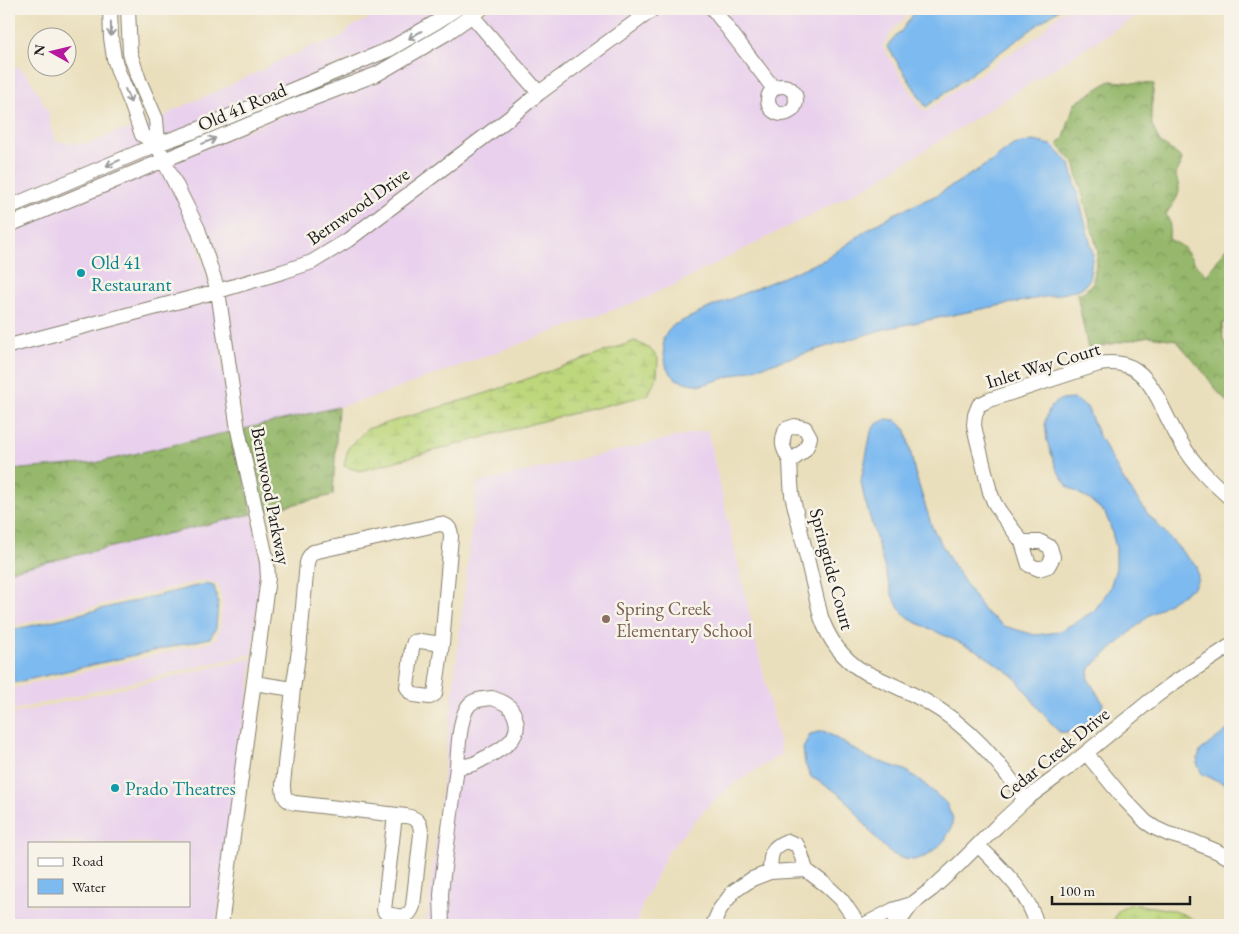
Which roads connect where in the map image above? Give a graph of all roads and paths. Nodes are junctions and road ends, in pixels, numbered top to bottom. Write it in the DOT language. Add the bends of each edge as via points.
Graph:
graph roads {
  1 [pos="110,9"];
  2 [pos="128,9"];
  3 [pos="456,9"];
  4 [pos="653,9"];
  5 [pos="713,9"];
  6 [pos="473,11"];
  7 [pos="774,89"];
  8 [pos="539,93"];
  9 [pos="158,144"];
  10 [pos="163,159"];
  11 [pos="9,207"];
  12 [pos="9,225"];
  13 [pos="218,290"];
  14 [pos="9,346"];
  15 [pos="790,461"];
  16 [pos="1230,498"];
  17 [pos="1022,542"];
  18 [pos="442,644"];
  19 [pos="1230,646"];
  20 [pos="254,683"];
  21 [pos="294,689"];
  22 [pos="1086,753"];
  23 [pos="457,767"];
  24 [pos="1025,800"];
  25 [pos="395,815"];
  26 [pos="978,846"];
  27 [pos="1230,858"];
  28 [pos="806,870"];
  29 [pos="770,872"];
  30 [pos="912,904"];
  31 [pos="221,925"];
  32 [pos="442,925"];
  33 [pos="713,925"];
  34 [pos="859,925"];
  35 [pos="864,925"];
  36 [pos="894,925"];
  37 [pos="1037,925"];
  1 -- 9 [label="street, one-way" via="111,38 118,71 142,135"];
  2 -- 9 [label="street, Bernwood Parkway" via="130,53 156,120"];
  3 -- 9 [label="street, Old 41 Road, one-way" via="390,49"];
  4 -- 8 [label="street, Bernwood Drive"];
  5 -- 7 [label="street"];
  6 -- 8 [label="street"];
  10 -- 6 [label="street, Old 41 Road, one-way" via="377,74 447,33"];
  8 -- 13 [label="street, Bernwood Drive" via="331,251 312,262"];
  9 -- 10 [label="street, Bernwood Parkway"];
  9 -- 11 [label="street, Old 41 Road, one-way"];
  10 -- 12 [label="street, Old 41 Road"];
  10 -- 13 [label="street, Bernwood Parkway" via="198,229"];
  13 -- 14 [label="street, Bernwood Drive"];
  13 -- 20 [label="street, Bernwood Parkway" via="238,430 268,562"];
  15 -- 24 [label="street, Springtide Court" via="792,495 821,618 831,641 852,665 927,702 964,728 986,749"];
  16 -- 17 [label="street, Inlet Way Court" via="1194,462 1146,378 1120,363 1099,364 979,405 974,425 990,492"];
  18 -- 21 [label="street" via="451,537 447,526 435,525 315,552 308,563"];
  19 -- 22 [label="street, Cedar Creek Drive" via="1172,684"];
  20 -- 21 [label="street"];
  20 -- 31 [label="street, Bernwood Parkway"];
  21 -- 25 [label="street" via="283,784 285,798 295,803"];
  22 -- 24 [label="street, Cedar Creek Drive"];
  22 -- 27 [label="street" via="1146,822"];
  23 -- 23 [label="street" via="462,723 470,704 492,698 504,702 513,711 516,733 502,749 474,764"];
  23 -- 32 [label="street" via="442,883"];
  24 -- 26 [label="street, Cedar Creek Drive"];
  25 -- 25 [label="street" via="412,817 421,828 413,906 403,917 387,914 384,907"];
  26 -- 30 [label="street, Cedar Creek Drive"];
  26 -- 37 [label="street" via="1024,895"];
  28 -- 29 [label="street"];
  28 -- 29 [label="street" via="797,845 787,841 777,845 772,853"];
  28 -- 34 [label="street" via="841,899"];
  29 -- 33 [label="street" via="752,879 734,892 720,909"];
  30 -- 35 [label="street, Cedar Creek Drive"];
  30 -- 36 [label="street, Cedar Creek Drive"];
}
